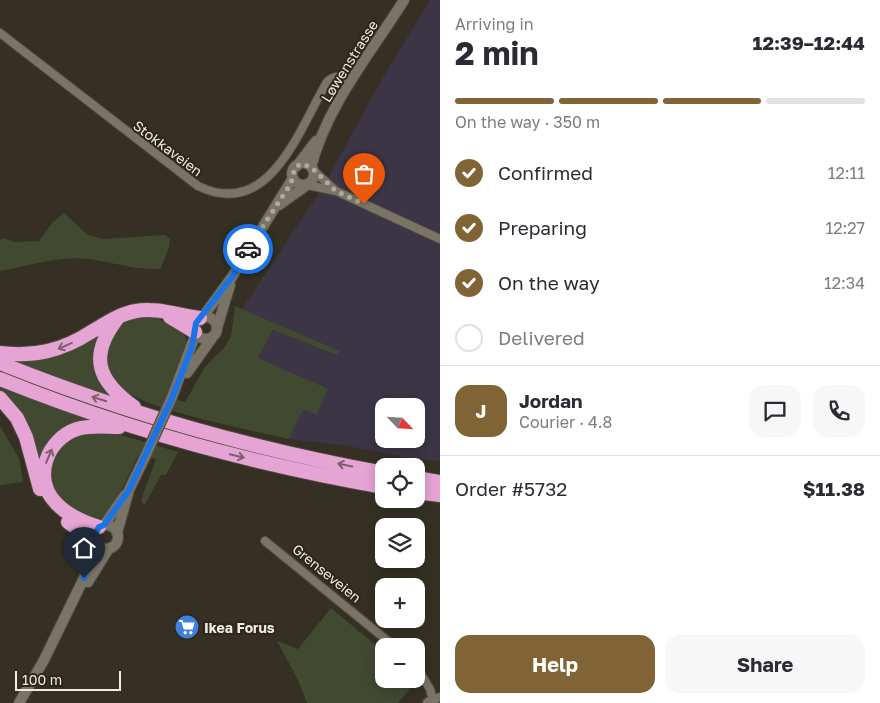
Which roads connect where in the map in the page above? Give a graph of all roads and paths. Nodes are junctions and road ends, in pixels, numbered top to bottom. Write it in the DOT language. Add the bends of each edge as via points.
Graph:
graph roads {
  1 [pos="404,0"];
  2 [pos="0,33"];
  3 [pos="352,81"];
  4 [pos="320,137"];
  5 [pos="297,166"];
  6 [pos="312,169"];
  7 [pos="293,178"];
  8 [pos="307,184"];
  9 [pos="336,191"];
  10 [pos="276,207"];
  11 [pos="440,239"];
  12 [pos="232,277"];
  13 [pos="119,317"];
  14 [pos="198,325"];
  15 [pos="214,333"];
  16 [pos="0,353"];
  17 [pos="0,363"];
  18 [pos="0,379"];
  19 [pos="174,395"];
  20 [pos="0,398"];
  21 [pos="145,414"];
  22 [pos="134,426"];
  23 [pos="375,471"];
  24 [pos="425,480"];
  25 [pos="440,482"];
  26 [pos="375,485"];
  27 [pos="129,490"];
  28 [pos="425,493"];
  29 [pos="440,495"];
  30 [pos="117,533"];
  31 [pos="98,534"];
  32 [pos="265,541"];
  33 [pos="109,548"];
  34 [pos="384,638"];
  35 [pos="425,681"];
  36 [pos="434,700"];
  37 [pos="19,703"];
  38 [pos="26,703"];
  1 -- 3 [label="main road, Løwenstrasse"];
  2 -- 3 [label="street, Stokkaveien" via="198,186 219,194 247,192 260,185 272,174 305,124 327,82 340,76"];
  3 -- 4 [label="main road, Løwenstrasse"];
  4 -- 5 [label="main road, Løwenstrasse"];
  4 -- 6 [label="main road, Løwenstrasse"];
  5 -- 6 [label="main road" via="304,164"];
  5 -- 7 [label="main road" via="292,173"];
  6 -- 8 [label="main road" via="312,180"];
  6 -- 9 [label="street"];
  7 -- 8 [label="main road" via="298,184"];
  7 -- 10 [label="main road"];
  8 -- 9 [label="street"];
  8 -- 10 [label="main road"];
  9 -- 11 [label="street"];
  10 -- 12 [label="main road"];
  12 -- 14 [label="main road"];
  12 -- 15 [label="main road"];
  13 -- 14 [label="highway" via="143,310"];
  13 -- 16 [label="highway, one-way" via="57,350 26,356"];
  13 -- 21 [label="highway" via="102,342 101,367 112,388"];
  14 -- 15 [label="main road" via="203,339"];
  14 -- 15 [label="main road" via="212,319"];
  14 -- 19 [label="main road"];
  15 -- 19 [label="main road"];
  21 -- 17 [label="highway, one-way"];
  18 -- 22 [label="highway"];
  19 -- 27 [label="main road, bridge"];
  20 -- 31 [label="highway" via="21,427 44,498 64,520"];
  23 -- 21 [label="highway, one-way" via="250,444"];
  22 -- 26 [label="highway, one-way" via="268,464"];
  31 -- 22 [label="highway, one-way" via="52,499 44,479 46,458 59,440 76,430"];
  24 -- 25 [label="highway"];
  27 -- 30 [label="main road"];
  27 -- 31 [label="main road"];
  28 -- 29 [label="highway"];
  30 -- 31 [label="main road" via="112,526"];
  30 -- 33 [label="main road" via="116,542"];
  31 -- 33 [label="main road" via="101,547"];
  31 -- 37 [label="main road" via="84,578"];
  32 -- 34 [label="street, Grenseveien"];
  33 -- 38 [label="main road"];
  35 -- 36 [label="street"];
}
